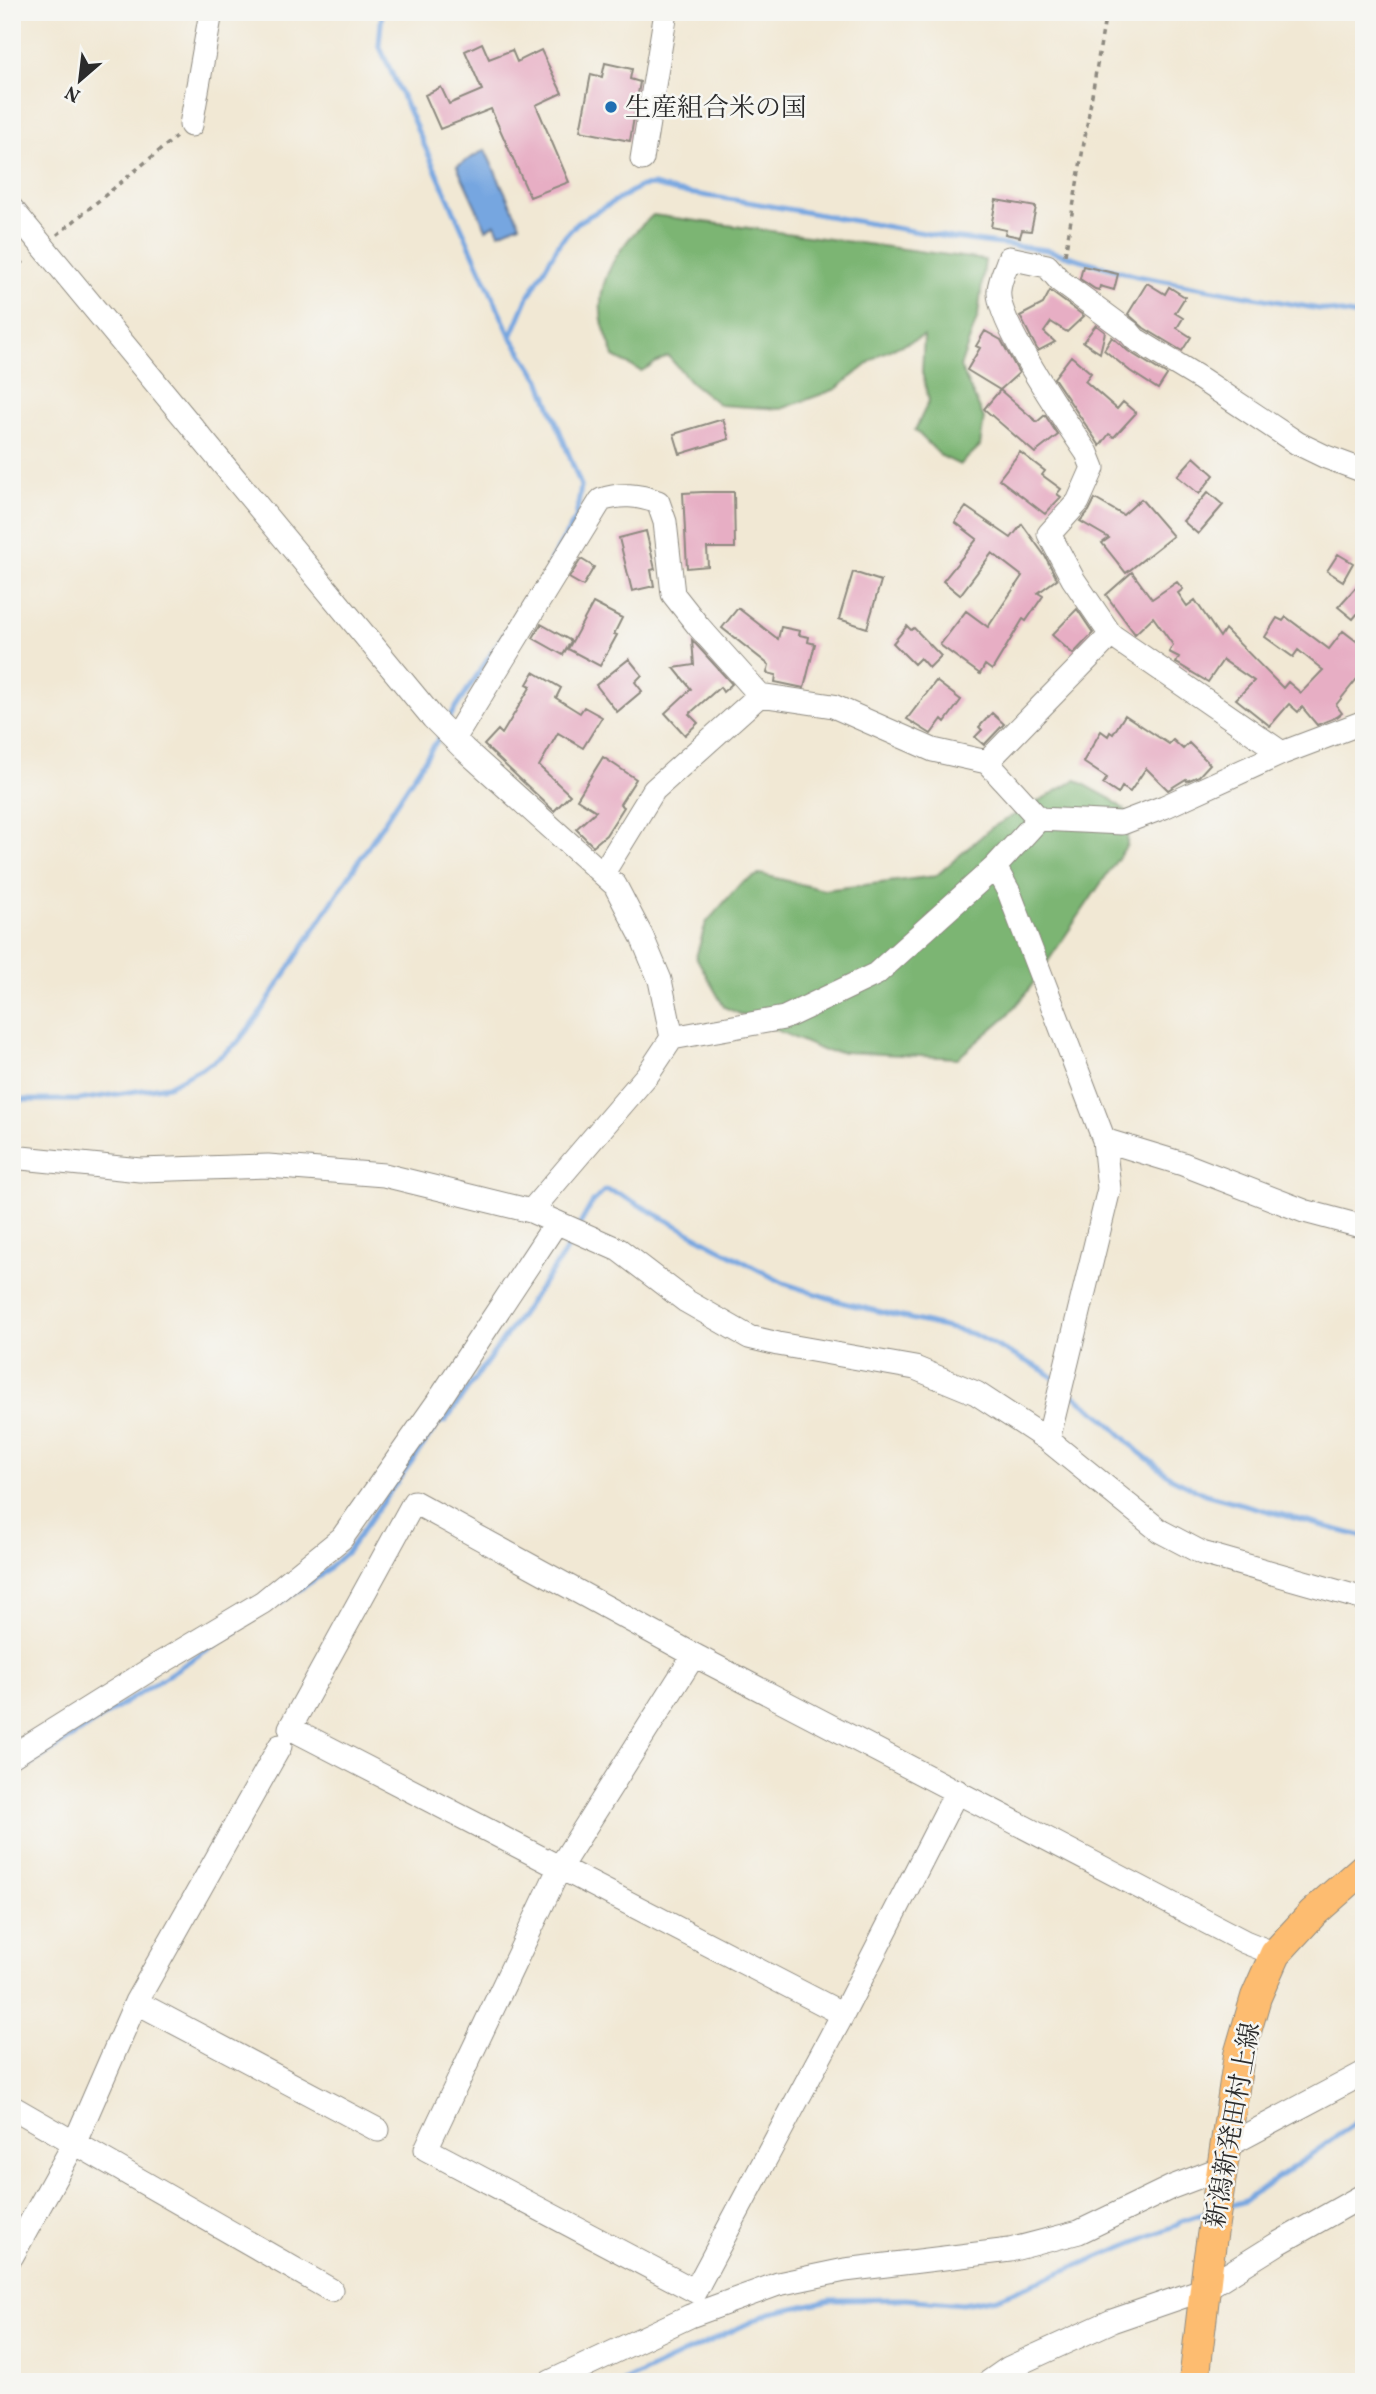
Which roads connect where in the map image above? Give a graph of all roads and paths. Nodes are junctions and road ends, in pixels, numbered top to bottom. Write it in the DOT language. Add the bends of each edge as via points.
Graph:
graph roads {
  1 [pos="211,12"];
  2 [pos="666,12"];
  3 [pos="1106,12"];
  4 [pos="191,125"];
  5 [pos="642,159"];
  6 [pos="12,209"];
  7 [pos="54,237"];
  8 [pos="33,254"];
  9 [pos="12,271"];
  10 [pos="1060,281"];
  11 [pos="1364,471"];
  12 [pos="1111,635"];
  13 [pos="760,695"];
  14 [pos="1364,722"];
  15 [pos="454,740"];
  16 [pos="1282,753"];
  17 [pos="987,762"];
  18 [pos="1039,819"];
  19 [pos="995,867"];
  20 [pos="603,873"];
  21 [pos="672,1038"];
  22 [pos="1104,1140"];
  23 [pos="12,1157"];
  24 [pos="531,1211"];
  25 [pos="556,1223"];
  26 [pos="1364,1227"];
  27 [pos="1048,1440"];
  28 [pos="1364,1599"];
  29 [pos="694,1655"];
  30 [pos="279,1746"];
  31 [pos="12,1756"];
  32 [pos="964,1794"];
  33 [pos="561,1867"];
  34 [pos="1364,1868"];
  35 [pos="1275,1954"];
  36 [pos="135,2002"];
  37 [pos="843,2014"];
  38 [pos="1364,2073"];
  39 [pos="12,2107"];
  40 [pos="378,2130"];
  41 [pos="75,2142"];
  42 [pos="1222,2169"];
  43 [pos="1364,2195"];
  44 [pos="12,2256"];
  45 [pos="1206,2276"];
  46 [pos="331,2290"];
  47 [pos="550,2382"];
  48 [pos="989,2382"];
  49 [pos="1194,2382"];
  1 -- 4 [label="street"];
  2 -- 5 [label="street"];
  3 -- 10 [label="path"];
  4 -- 7 [label="path"];
  6 -- 15 [label="street"];
  8 -- 9 [label="path"];
  10 -- 11 [label="street" via="1135,339 1297,443"];
  10 -- 12 [label="street" via="1047,266 1009,258 998,291 1032,368 1093,468 1078,502 1049,534"];
  12 -- 16 [label="street"];
  12 -- 17 [label="street"];
  13 -- 15 [label="street" via="673,594 665,522 658,502 639,495 615,495 601,500"];
  13 -- 17 [label="street" via="833,706 933,750"];
  13 -- 20 [label="street" via="654,790"];
  14 -- 16 [label="street"];
  15 -- 20 [label="street"];
  16 -- 18 [label="street" via="1122,824"];
  17 -- 18 [label="street"];
  18 -- 19 [label="street"];
  19 -- 21 [label="street" via="876,974 784,1018"];
  19 -- 22 [label="street" via="1009,892"];
  20 -- 21 [label="street" via="615,885 660,980"];
  21 -- 24 [label="street" via="648,1073"];
  22 -- 26 [label="street" via="1183,1164 1304,1211"];
  22 -- 27 [label="street" via="1109,1189"];
  23 -- 24 [label="street" via="140,1170 268,1166 384,1175"];
  24 -- 25 [label="street"];
  25 -- 27 [label="street" via="620,1250 686,1301 749,1336 915,1367 976,1393"];
  25 -- 31 [label="street" via="342,1538 263,1602"];
  27 -- 28 [label="street" via="1160,1531 1202,1553"];
  29 -- 32 [label="street"];
  29 -- 33 [label="street"];
  29 -- 33 [label="street" via="414,1502 290,1728"];
  30 -- 36 [label="street"];
  32 -- 35 [label="street"];
  32 -- 37 [label="street"];
  33 -- 37 [label="street"];
  33 -- 37 [label="street" via="426,2149 695,2291"];
  34 -- 35 [label="main road, 新潟新発田村上線"];
  35 -- 42 [label="main road, 新潟新発田村上線" via="1239,2055"];
  36 -- 40 [label="street"];
  36 -- 41 [label="street"];
  38 -- 42 [label="street"];
  39 -- 41 [label="street"];
  41 -- 44 [label="street"];
  41 -- 46 [label="street"];
  42 -- 45 [label="main road, 新潟新発田村上線"];
  42 -- 47 [label="street" via="1172,2187 1079,2232 1010,2250 845,2270 778,2284 690,2316"];
  43 -- 45 [label="street" via="1277,2244"];
  45 -- 48 [label="street" via="1009,2368"];
  45 -- 49 [label="main road, 新潟新発田村上線"];
}
